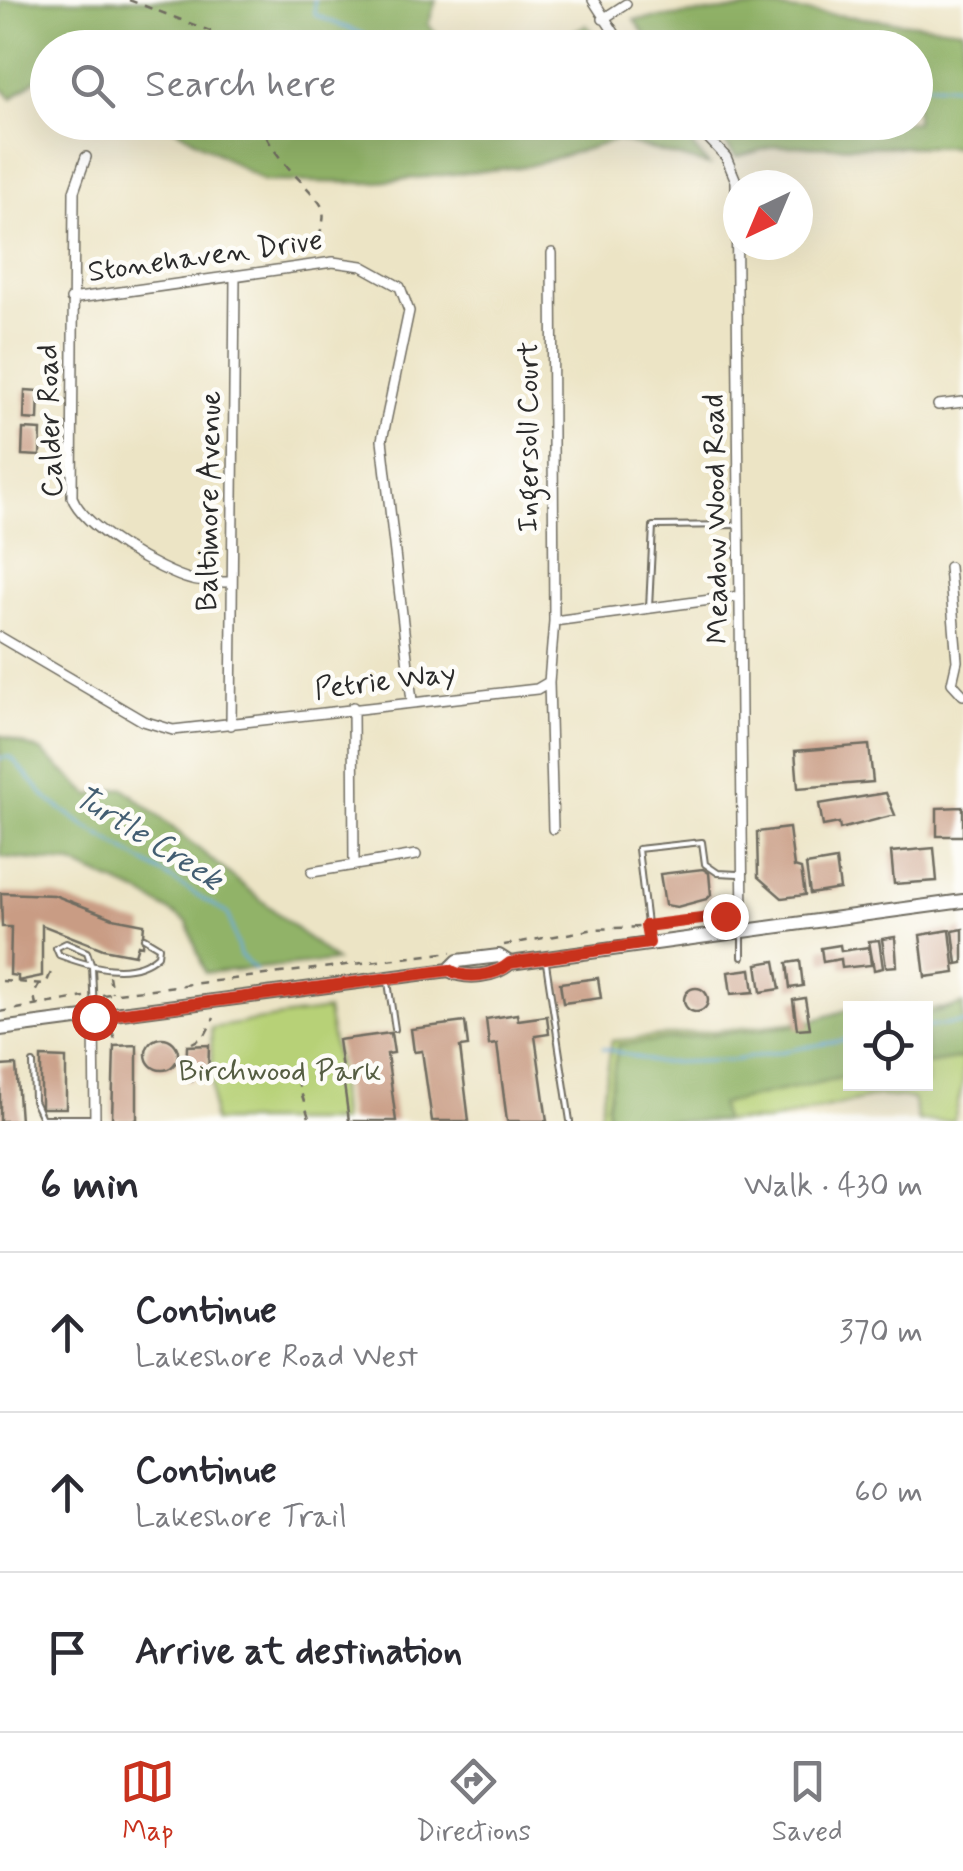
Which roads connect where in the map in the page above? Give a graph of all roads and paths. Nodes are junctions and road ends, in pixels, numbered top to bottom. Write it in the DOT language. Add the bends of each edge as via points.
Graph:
graph roads {
  1 [pos="129,0"];
  2 [pos="593,0"];
  3 [pos="626,4"];
  4 [pos="604,19"];
  5 [pos="208,30"];
  6 [pos="612,30"];
  7 [pos="271,140"];
  8 [pos="710,140"];
  9 [pos="86,157"];
  10 [pos="552,253"];
  11 [pos="314,265"];
  12 [pos="235,277"];
  13 [pos="71,299"];
  14 [pos="963,402"];
  15 [pos="938,406"];
  16 [pos="740,525"];
  17 [pos="949,566"];
  18 [pos="232,582"];
  19 [pos="740,596"];
  20 [pos="649,608"];
  21 [pos="554,620"];
  22 [pos="0,638"];
  23 [pos="549,682"];
  24 [pos="963,695"];
  25 [pos="412,701"];
  26 [pos="353,708"];
  27 [pos="231,725"];
  28 [pos="553,829"];
  29 [pos="416,855"];
  30 [pos="354,865"];
  31 [pos="312,872"];
  32 [pos="743,874"];
  33 [pos="963,900"];
  34 [pos="732,912"];
  35 [pos="646,926"];
  36 [pos="742,930"];
  37 [pos="144,938"];
  38 [pos="649,943"];
  39 [pos="497,946"];
  40 [pos="458,951"];
  41 [pos="742,956"];
  42 [pos="545,958"];
  43 [pos="92,967"];
  44 [pos="108,968"];
  45 [pos="52,970"];
  46 [pos="388,978"];
  47 [pos="2,981"];
  48 [pos="27,984"];
  49 [pos="40,984"];
  50 [pos="34,994"];
  51 [pos="112,994"];
  52 [pos="105,995"];
  53 [pos="84,997"];
  54 [pos="554,1006"];
  55 [pos="36,1007"];
  56 [pos="0,1012"];
  57 [pos="548,1014"];
  58 [pos="94,1017"];
  59 [pos="214,1018"];
  60 [pos="0,1028"];
  61 [pos="394,1029"];
  62 [pos="112,1031"];
  63 [pos="552,1036"];
  64 [pos="559,1038"];
  65 [pos="192,1043"];
  66 [pos="117,1044"];
  67 [pos="33,1063"];
  68 [pos="298,1079"];
  69 [pos="95,1119"];
  70 [pos="307,1120"];
  71 [pos="570,1121"];
  1 -- 5 [label="path"];
  2 -- 4 [label="street"];
  3 -- 4 [label="street"];
  4 -- 6 [label="street"];
  7 -- 11 [label="path" via="283,166 321,202 324,226 315,240"];
  8 -- 16 [label="street, Meadow Wood Road" via="736,181"];
  9 -- 13 [label="street, Calder Road" via="74,191"];
  10 -- 21 [label="street, Ingersoll Court"];
  11 -- 12 [label="street, Stonehaven Drive"];
  11 -- 25 [label="street, Stonehaven Drive" via="362,266 391,280 409,311 382,440"];
  12 -- 13 [label="street, Stonehaven Drive"];
  12 -- 18 [label="street, Baltimore Avenue"];
  13 -- 18 [label="street, Calder Road" via="71,487 78,511 175,573"];
  14 -- 15 [label="street"];
  16 -- 19 [label="street, Meadow Wood Road"];
  16 -- 20 [label="lane" via="653,526"];
  17 -- 24 [label="street" via="952,683"];
  18 -- 27 [label="street, Baltimore Avenue"];
  19 -- 20 [label="street"];
  19 -- 32 [label="street, Meadow Wood Road"];
  20 -- 21 [label="street"];
  21 -- 23 [label="street"];
  22 -- 27 [label="street, Petrie Way" via="159,727"];
  23 -- 25 [label="street, Petrie Way"];
  23 -- 28 [label="street"];
  25 -- 26 [label="street, Petrie Way"];
  26 -- 27 [label="street, Petrie Way"];
  26 -- 30 [label="street"];
  29 -- 30 [label="street"];
  30 -- 31 [label="street"];
  32 -- 35 [label="lane" via="718,874 705,864 702,842 638,849"];
  32 -- 36 [label="street, Meadow Wood Road"];
  33 -- 36 [label="main road"];
  34 -- 35 [label="path"];
  35 -- 38 [label="lane"];
  35 -- 39 [label="path"];
  36 -- 38 [label="main road"];
  36 -- 41 [label="lane"];
  37 -- 44 [label="lane" via="160,951 151,962"];
  38 -- 42 [label="main road"];
  40 -- 51 [label="path"];
  42 -- 46 [label="main road" via="510,963 502,971"];
  42 -- 54 [label="lane"];
  43 -- 43 [label="lane" via="87,952 66,943 56,948"];
  43 -- 44 [label="lane"];
  43 -- 58 [label="lane"];
  44 -- 51 [label="path"];
  45 -- 49 [label="path" via="51,981"];
  46 -- 58 [label="main road"];
  46 -- 61 [label="lane"];
  47 -- 48 [label="path"];
  48 -- 49 [label="path"];
  48 -- 50 [label="path"];
  49 -- 50 [label="path"];
  50 -- 55 [label="path"];
  51 -- 52 [label="path"];
  53 -- 55 [label="path"];
  54 -- 57 [label="lane"];
  54 -- 64 [label="lane"];
  55 -- 56 [label="path"];
  58 -- 60 [label="main road"];
  58 -- 69 [label="street"];
  59 -- 65 [label="path"];
  62 -- 66 [label="path"];
  63 -- 64 [label="lane"];
  64 -- 71 [label="lane"];
  67 -- 69 [label="lane" via="34,1101 42,1118"];
  68 -- 70 [label="path"];
}
